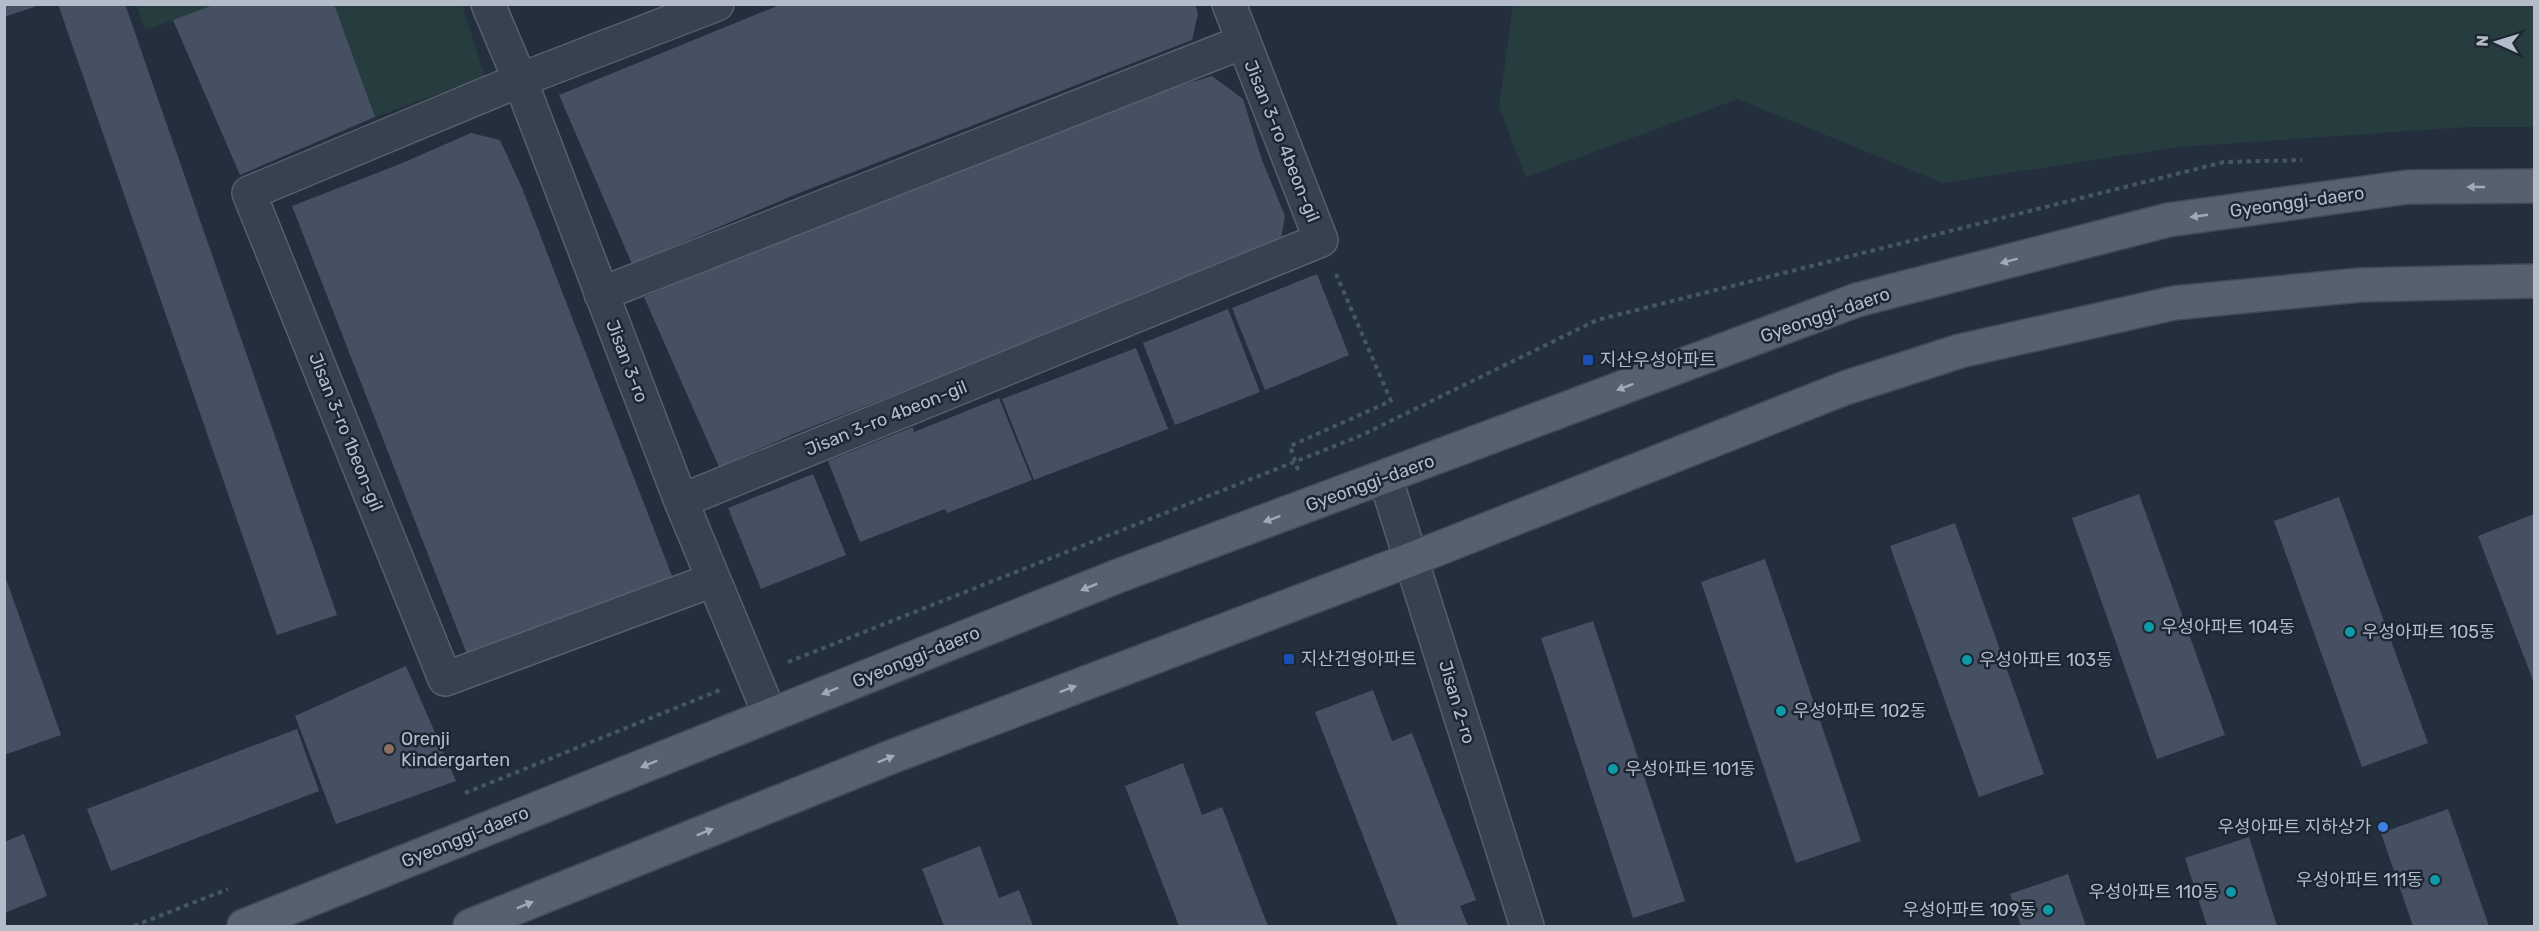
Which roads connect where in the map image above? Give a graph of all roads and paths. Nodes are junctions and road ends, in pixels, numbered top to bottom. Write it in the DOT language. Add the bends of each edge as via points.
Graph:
graph roads {
  1 [pos="488,4"];
  2 [pos="717,4"];
  3 [pos="1229,4"];
  4 [pos="1243,42"];
  5 [pos="520,80"];
  6 [pos="2535,186"];
  7 [pos="1321,240"];
  8 [pos="2535,281"];
  9 [pos="601,294"];
  10 [pos="1385,477"];
  11 [pos="681,501"];
  12 [pos="1311,505"];
  13 [pos="1412,559"];
  14 [pos="713,580"];
  15 [pos="770,715"];
  16 [pos="243,927"];
  17 [pos="470,927"];
  18 [pos="1527,927"];
  1 -- 5 [label="street, Jisan 3-ro"];
  2 -- 5 [label="street"];
  3 -- 4 [label="street"];
  4 -- 7 [label="street, Jisan 3-ro 4beon-gil"];
  4 -- 9 [label="street, Jisan 3-ro 4beon-gil"];
  5 -- 9 [label="street, Jisan 3-ro"];
  5 -- 14 [label="street, Jisan 3-ro 1beon-gil" via="249,193 445,679"];
  6 -- 10 [label="main road, Gyeonggi-daero, one-way" via="2408,187 2168,220 1857,300"];
  7 -- 11 [label="street, Jisan 3-ro 4beon-gil"];
  7 -- 12 [label="path" via="1391,401 1290,446"];
  8 -- 13 [label="main road" via="2360,285 2174,303 1960,351 1845,388"];
  9 -- 11 [label="street, Jisan 3-ro"];
  10 -- 12 [label="main road, Gyeonggi-daero"];
  10 -- 13 [label="street, Jisan 2-ro"];
  11 -- 14 [label="street, Jisan 3-ro"];
  12 -- 15 [label="main road, Gyeonggi-daero, one-way" via="1118,576"];
  17 -- 13 [label="main road, one-way" via="891,757"];
  13 -- 18 [label="street, Jisan 2-ro"];
  14 -- 15 [label="street, Jisan 3-ro"];
  15 -- 16 [label="main road, Gyeonggi-daero, one-way"];
}
